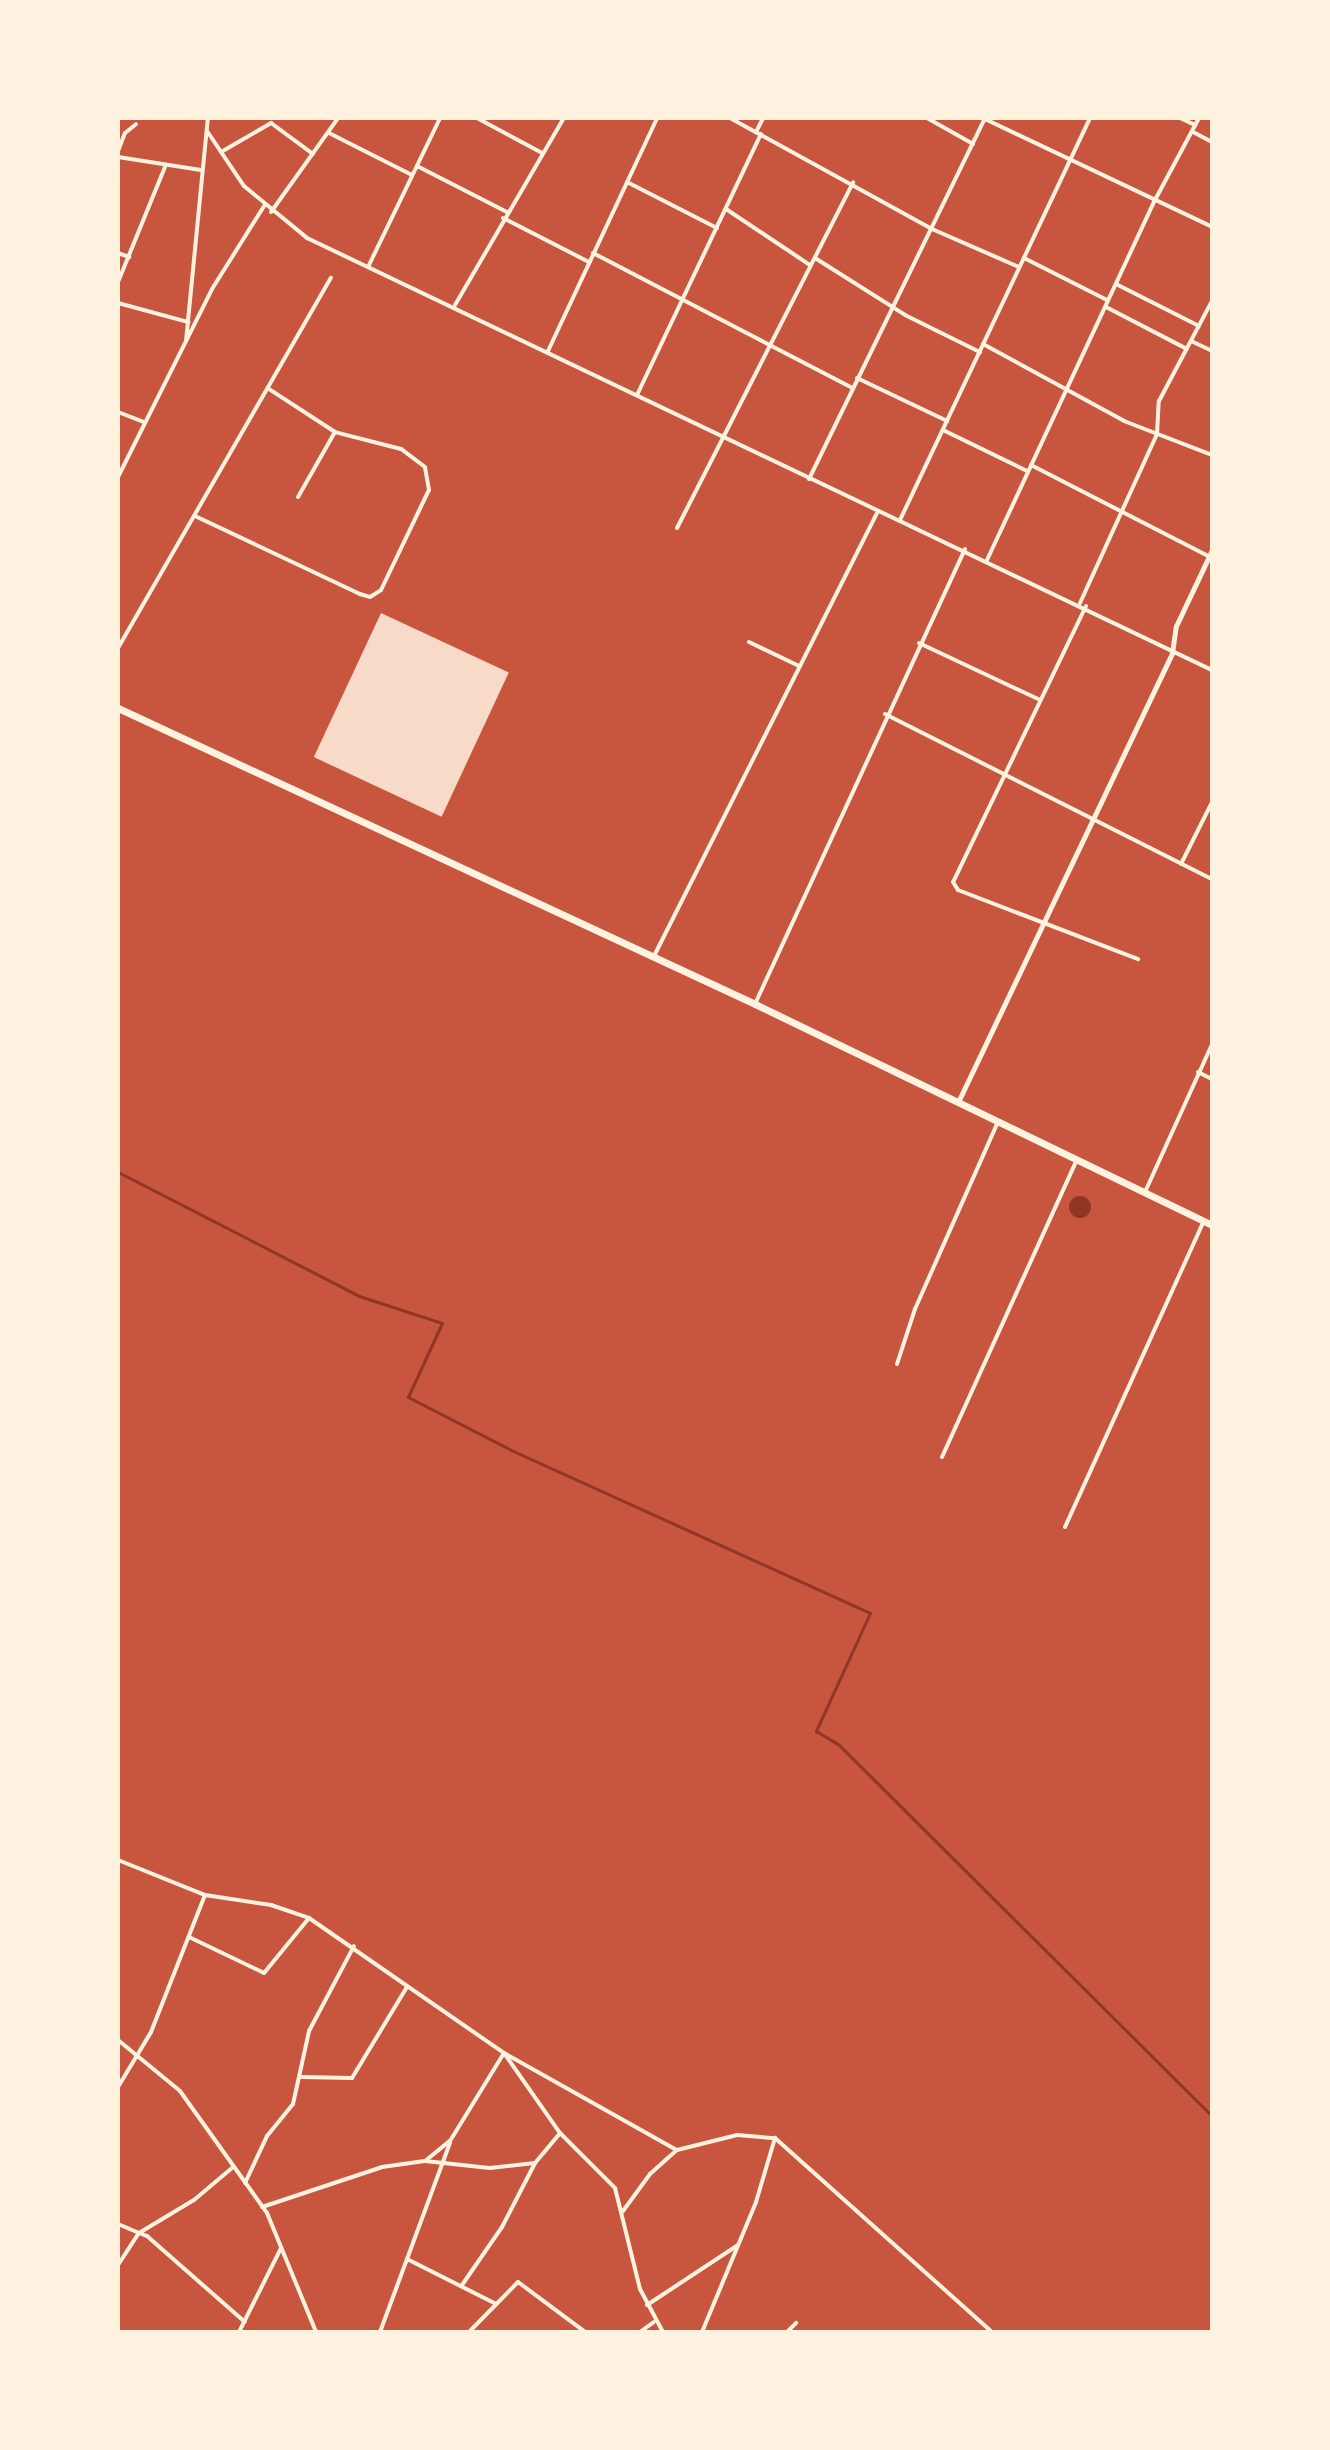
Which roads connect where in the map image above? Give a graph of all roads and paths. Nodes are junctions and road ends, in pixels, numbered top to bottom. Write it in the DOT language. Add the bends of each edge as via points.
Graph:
graph roads {
  1 [pos="208,118"];
  2 [pos="338,118"];
  3 [pos="440,118"];
  4 [pos="477,118"];
  5 [pos="564,118"];
  6 [pos="657,118"];
  7 [pos="730,118"];
  8 [pos="763,118"];
  9 [pos="927,118"];
  10 [pos="1090,118"];
  11 [pos="1180,118"];
  12 [pos="1199,118"];
  13 [pos="985,119"];
  14 [pos="272,120"];
  15 [pos="136,124"];
  16 [pos="1195,125"];
  17 [pos="207,131"];
  18 [pos="1192,132"];
  19 [pos="329,133"];
  20 [pos="759,133"];
  21 [pos="1212,142"];
  22 [pos="973,144"];
  23 [pos="118,151"];
  24 [pos="221,152"];
  25 [pos="542,153"];
  26 [pos="313,154"];
  27 [pos="118,157"];
  28 [pos="1070,160"];
  29 [pos="417,166"];
  30 [pos="165,167"];
  31 [pos="201,170"];
  32 [pos="412,175"];
  33 [pos="627,182"];
  34 [pos="853,182"];
  35 [pos="1155,200"];
  36 [pos="264,206"];
  37 [pos="726,209"];
  38 [pos="271,212"];
  39 [pos="507,212"];
  40 [pos="503,218"];
  41 [pos="1212,227"];
  42 [pos="717,228"];
  43 [pos="932,229"];
  44 [pos="118,253"];
  45 [pos="593,253"];
  46 [pos="129,257"];
  47 [pos="815,258"];
  48 [pos="1024,258"];
  49 [pos="589,262"];
  50 [pos="369,265"];
  51 [pos="810,265"];
  52 [pos="1019,267"];
  53 [pos="331,278"];
  54 [pos="118,282"];
  55 [pos="1116,284"];
  56 [pos="680,300"];
  57 [pos="1108,300"];
  58 [pos="1212,301"];
  59 [pos="118,303"];
  60 [pos="455,305"];
  61 [pos="897,306"];
  62 [pos="1106,307"];
  63 [pos="188,322"];
  64 [pos="1199,326"];
  65 [pos="1191,341"];
  66 [pos="186,343"];
  67 [pos="983,344"];
  68 [pos="767,346"];
  69 [pos="1187,349"];
  70 [pos="548,351"];
  71 [pos="1212,351"];
  72 [pos="980,352"];
  73 [pos="857,378"];
  74 [pos="1067,386"];
  75 [pos="852,388"];
  76 [pos="269,389"];
  77 [pos="637,395"];
  78 [pos="118,412"];
  79 [pos="947,421"];
  80 [pos="144,422"];
  81 [pos="943,430"];
  82 [pos="335,432"];
  83 [pos="1157,434"];
  84 [pos="721,436"];
  85 [pos="1212,455"];
  86 [pos="1031,465"];
  87 [pos="1028,471"];
  88 [pos="118,477"];
  89 [pos="809,479"];
  90 [pos="298,497"];
  91 [pos="878,511"];
  92 [pos="1123,511"];
  93 [pos="195,516"];
  94 [pos="900,520"];
  95 [pos="677,528"];
  96 [pos="965,549"];
  97 [pos="1211,555"];
  98 [pos="987,560"];
  99 [pos="1080,603"];
  100 [pos="1086,606"];
  101 [pos="749,642"];
  102 [pos="919,643"];
  103 [pos="118,648"];
  104 [pos="1172,653"];
  105 [pos="799,666"];
  106 [pos="1212,670"];
  107 [pos="1040,700"];
  108 [pos="118,708"];
  109 [pos="885,714"];
  110 [pos="1004,774"];
  111 [pos="1212,802"];
  112 [pos="1091,821"];
  113 [pos="1181,864"];
  114 [pos="1212,879"];
  115 [pos="1043,922"];
  116 [pos="653,958"];
  117 [pos="1138,959"];
  118 [pos="755,1004"];
  119 [pos="1212,1044"];
  120 [pos="1198,1072"];
  121 [pos="1212,1079"];
  122 [pos="958,1102"];
  123 [pos="998,1122"];
  124 [pos="1077,1160"];
  125 [pos="1145,1192"];
  126 [pos="1208,1223"];
  127 [pos="897,1364"];
  128 [pos="942,1457"];
  129 [pos="1065,1527"];
  130 [pos="118,1860"];
  131 [pos="205,1895"];
  132 [pos="309,1918"];
  133 [pos="189,1937"];
  134 [pos="354,1946"];
  135 [pos="407,1987"];
  136 [pos="118,2040"];
  137 [pos="504,2053"];
  138 [pos="139,2055"];
  139 [pos="302,2077"];
  140 [pos="118,2087"];
  141 [pos="560,2133"];
  142 [pos="775,2138"];
  143 [pos="450,2141"];
  144 [pos="677,2150"];
  145 [pos="425,2161"];
  146 [pos="535,2163"];
  147 [pos="443,2166"];
  148 [pos="233,2167"];
  149 [pos="245,2183"];
  150 [pos="262,2207"];
  151 [pos="623,2212"];
  152 [pos="118,2224"];
  153 [pos="139,2233"];
  154 [pos="738,2245"];
  155 [pos="281,2247"];
  156 [pos="407,2259"];
  157 [pos="118,2265"];
  158 [pos="462,2285"];
  159 [pos="496,2304"];
  160 [pos="647,2305"];
  161 [pos="654,2321"];
  162 [pos="245,2322"];
  163 [pos="796,2323"];
  164 [pos="239,2332"];
  165 [pos="316,2332"];
  166 [pos="380,2332"];
  167 [pos="469,2332"];
  168 [pos="585,2332"];
  169 [pos="640,2332"];
  170 [pos="663,2332"];
  171 [pos="702,2332"];
  172 [pos="787,2332"];
  173 [pos="992,2332"];
  1 -- 17 [label="street"];
  2 -- 19 [label="street"];
  3 -- 29 [label="street"];
  4 -- 25 [label="street"];
  5 -- 25 [label="street"];
  6 -- 33 [label="street"];
  7 -- 20 [label="street"];
  8 -- 20 [label="street"];
  9 -- 22 [label="street"];
  10 -- 28 [label="street"];
  11 -- 16 [label="street"];
  12 -- 16 [label="street"];
  13 -- 22 [label="street"];
  13 -- 28 [label="street"];
  14 -- 24 [label="street"];
  14 -- 26 [label="street"];
  15 -- 23 [label="street" via="125,133"];
  16 -- 18 [label="street"];
  17 -- 24 [label="street"];
  17 -- 31 [label="street"];
  18 -- 21 [label="street"];
  18 -- 35 [label="street"];
  19 -- 26 [label="street"];
  19 -- 32 [label="street"];
  20 -- 34 [label="street"];
  20 -- 37 [label="street"];
  22 -- 43 [label="street"];
  24 -- 36 [label="street"];
  25 -- 39 [label="street"];
  26 -- 38 [label="street"];
  27 -- 30 [label="street"];
  28 -- 35 [label="street"];
  28 -- 48 [label="street"];
  29 -- 32 [label="street"];
  29 -- 39 [label="street"];
  30 -- 31 [label="street"];
  30 -- 46 [label="street"];
  31 -- 63 [label="street"];
  32 -- 50 [label="street"];
  33 -- 42 [label="street"];
  33 -- 45 [label="street"];
  34 -- 43 [label="street"];
  34 -- 47 [label="street"];
  35 -- 41 [label="street"];
  35 -- 55 [label="street"];
  36 -- 38 [label="street"];
  36 -- 66 [label="street"];
  37 -- 42 [label="street"];
  37 -- 51 [label="street"];
  38 -- 50 [label="street" via="307,238"];
  39 -- 40 [label="street"];
  40 -- 49 [label="street"];
  40 -- 60 [label="street"];
  42 -- 56 [label="street"];
  43 -- 52 [label="street"];
  43 -- 61 [label="street"];
  44 -- 46 [label="street"];
  45 -- 49 [label="street"];
  45 -- 56 [label="street"];
  46 -- 54 [label="street"];
  47 -- 51 [label="street"];
  47 -- 61 [label="street"];
  48 -- 52 [label="street"];
  48 -- 57 [label="street"];
  49 -- 70 [label="street"];
  50 -- 60 [label="street"];
  51 -- 68 [label="street"];
  52 -- 67 [label="street"];
  53 -- 76 [label="street"];
  55 -- 57 [label="street"];
  55 -- 64 [label="street"];
  56 -- 68 [label="street"];
  56 -- 77 [label="street"];
  57 -- 62 [label="street"];
  58 -- 64 [label="street"];
  59 -- 63 [label="street"];
  60 -- 70 [label="street"];
  61 -- 72 [label="street"];
  61 -- 73 [label="street"];
  62 -- 69 [label="street"];
  62 -- 74 [label="street"];
  63 -- 66 [label="street"];
  64 -- 65 [label="street"];
  65 -- 69 [label="street"];
  65 -- 71 [label="street"];
  66 -- 80 [label="street"];
  67 -- 72 [label="street"];
  67 -- 74 [label="street"];
  68 -- 75 [label="street"];
  68 -- 84 [label="street"];
  69 -- 83 [label="street" via="1159,401"];
  70 -- 77 [label="street"];
  72 -- 79 [label="street"];
  73 -- 75 [label="street"];
  73 -- 79 [label="street"];
  74 -- 83 [label="street"];
  74 -- 86 [label="street"];
  75 -- 89 [label="street"];
  76 -- 82 [label="street"];
  76 -- 93 [label="street"];
  77 -- 84 [label="street"];
  78 -- 80 [label="street"];
  79 -- 81 [label="street"];
  80 -- 88 [label="street"];
  81 -- 87 [label="street"];
  81 -- 94 [label="street"];
  82 -- 90 [label="street"];
  82 -- 93 [label="street" via="410,452 428,474 429,490 375,596 360,594"];
  83 -- 85 [label="street"];
  83 -- 92 [label="street"];
  84 -- 89 [label="street"];
  84 -- 95 [label="street"];
  86 -- 87 [label="street"];
  86 -- 92 [label="street"];
  87 -- 98 [label="street"];
  89 -- 91 [label="street"];
  91 -- 94 [label="street"];
  91 -- 105 [label="street"];
  92 -- 97 [label="street"];
  92 -- 99 [label="street"];
  93 -- 103 [label="street"];
  94 -- 96 [label="street"];
  96 -- 98 [label="street"];
  96 -- 102 [label="street"];
  97 -- 104 [label="street" via="1176,626"];
  98 -- 99 [label="street"];
  99 -- 100 [label="street"];
  100 -- 104 [label="street"];
  100 -- 107 [label="street"];
  101 -- 105 [label="street"];
  102 -- 107 [label="street"];
  102 -- 109 [label="street"];
  104 -- 106 [label="street"];
  104 -- 112 [label="street"];
  105 -- 116 [label="street"];
  107 -- 110 [label="street"];
  108 -- 116 [label="highway"];
  109 -- 110 [label="street"];
  109 -- 118 [label="street"];
  110 -- 112 [label="street"];
  110 -- 115 [label="street" via="953,882 958,890"];
  111 -- 113 [label="street"];
  112 -- 113 [label="street"];
  112 -- 115 [label="street"];
  113 -- 114 [label="street"];
  115 -- 117 [label="street"];
  115 -- 122 [label="street"];
  116 -- 118 [label="highway"];
  118 -- 122 [label="highway"];
  119 -- 120 [label="street"];
  120 -- 121 [label="street"];
  120 -- 125 [label="street"];
  122 -- 123 [label="highway"];
  123 -- 124 [label="highway"];
  123 -- 127 [label="street"];
  124 -- 125 [label="highway"];
  124 -- 128 [label="street"];
  125 -- 126 [label="highway"];
  126 -- 129 [label="street"];
  130 -- 131 [label="street"];
  131 -- 132 [label="street" via="271,1905"];
  131 -- 133 [label="street"];
  132 -- 133 [label="street" via="264,1973"];
  132 -- 134 [label="street"];
  133 -- 138 [label="street"];
  134 -- 135 [label="street"];
  134 -- 139 [label="street" via="312,2023"];
  135 -- 137 [label="street"];
  135 -- 139 [label="street" via="352,2078"];
  136 -- 138 [label="street"];
  137 -- 141 [label="street"];
  137 -- 143 [label="street"];
  137 -- 144 [label="street"];
  138 -- 140 [label="street"];
  138 -- 148 [label="street" via="180,2091"];
  139 -- 149 [label="street" via="287,2116 267,2136"];
  141 -- 146 [label="street"];
  141 -- 151 [label="street" via="603,2171"];
  142 -- 144 [label="street" via="737,2135"];
  142 -- 154 [label="street"];
  142 -- 173 [label="street"];
  143 -- 145 [label="street"];
  143 -- 147 [label="street"];
  144 -- 151 [label="street" via="650,2174"];
  145 -- 147 [label="street"];
  145 -- 150 [label="street" via="382,2167"];
  146 -- 147 [label="street"];
  146 -- 158 [label="street" via="502,2227"];
  147 -- 156 [label="street"];
  148 -- 149 [label="street"];
  148 -- 153 [label="street" via="194,2200"];
  149 -- 150 [label="street"];
  150 -- 155 [label="street"];
  151 -- 160 [label="street" via="632,2263"];
  152 -- 153 [label="street"];
  153 -- 157 [label="street"];
  153 -- 162 [label="street"];
  154 -- 160 [label="street"];
  154 -- 171 [label="street"];
  155 -- 162 [label="street"];
  155 -- 165 [label="street"];
  156 -- 158 [label="street"];
  156 -- 166 [label="street"];
  158 -- 159 [label="street"];
  159 -- 167 [label="street"];
  159 -- 168 [label="street" via="522,2283"];
  160 -- 161 [label="street"];
  161 -- 169 [label="street"];
  161 -- 170 [label="street"];
  162 -- 164 [label="street"];
  163 -- 172 [label="street"];
}
